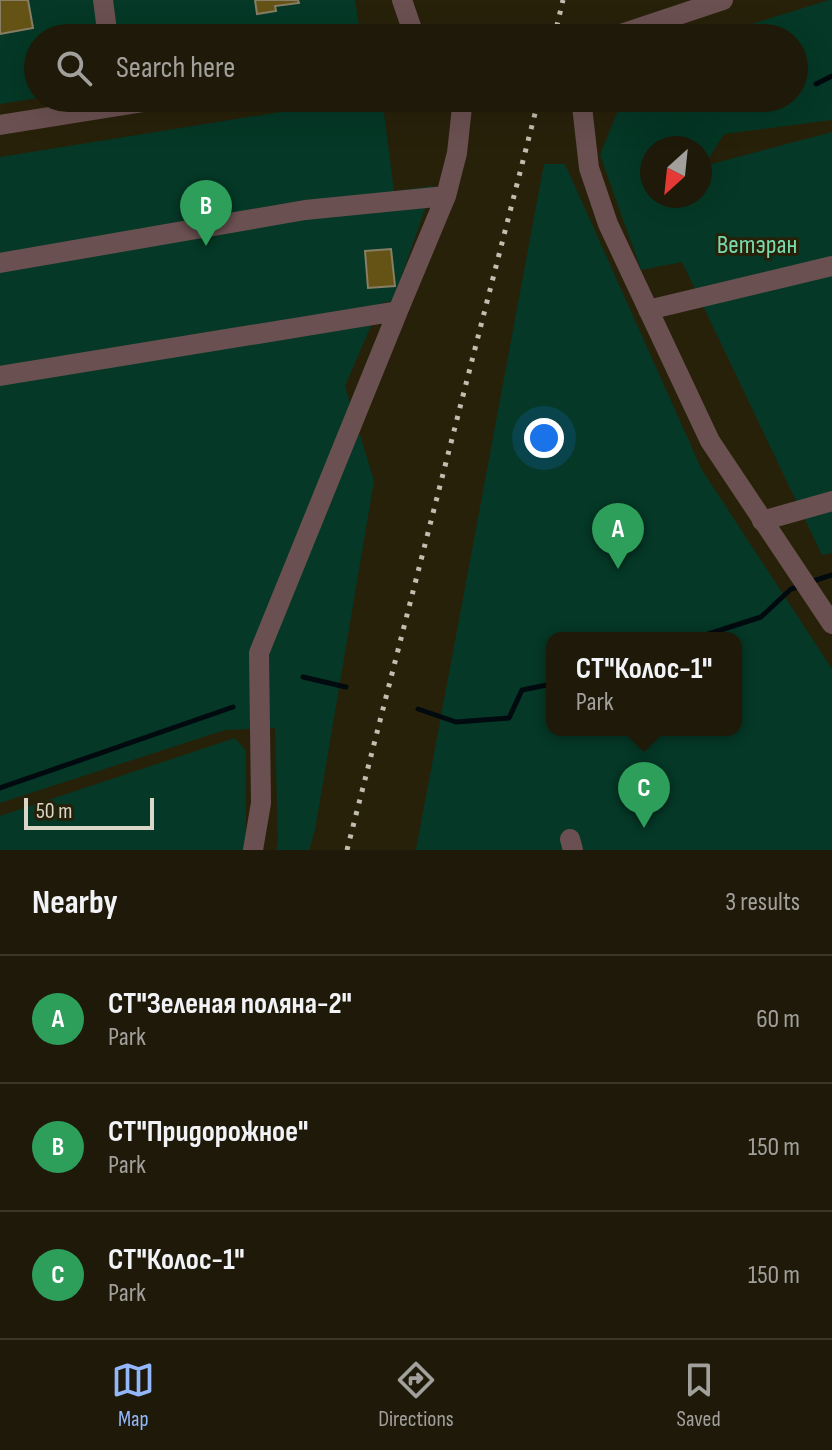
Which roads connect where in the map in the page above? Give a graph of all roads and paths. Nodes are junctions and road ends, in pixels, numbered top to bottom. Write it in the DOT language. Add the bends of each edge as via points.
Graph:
graph roads {
  1 [pos="103,0"];
  2 [pos="402,0"];
  3 [pos="723,0"];
  4 [pos="106,24"];
  5 [pos="410,24"];
  6 [pos="651,24"];
  7 [pos="65,112"];
  8 [pos="461,112"];
  9 [pos="583,112"];
  10 [pos="0,125"];
  11 [pos="446,196"];
  12 [pos="0,263"];
  13 [pos="832,266"];
  14 [pos="648,310"];
  15 [pos="398,311"];
  16 [pos="0,376"];
  17 [pos="832,501"];
  18 [pos="762,521"];
  19 [pos="832,624"];
  20 [pos="253,850"];
  1 -- 4 [label="street"];
  2 -- 5 [label="street"];
  3 -- 6 [label="street"];
  7 -- 10 [label="street"];
  8 -- 11 [label="street"];
  9 -- 14 [label="street" via="589,168"];
  11 -- 12 [label="street" via="305,210"];
  11 -- 15 [label="street"];
  13 -- 14 [label="street"];
  14 -- 18 [label="street" via="710,441"];
  15 -- 16 [label="street"];
  15 -- 20 [label="street" via="259,653 261,803"];
  17 -- 18 [label="street"];
  18 -- 19 [label="street"];
}
